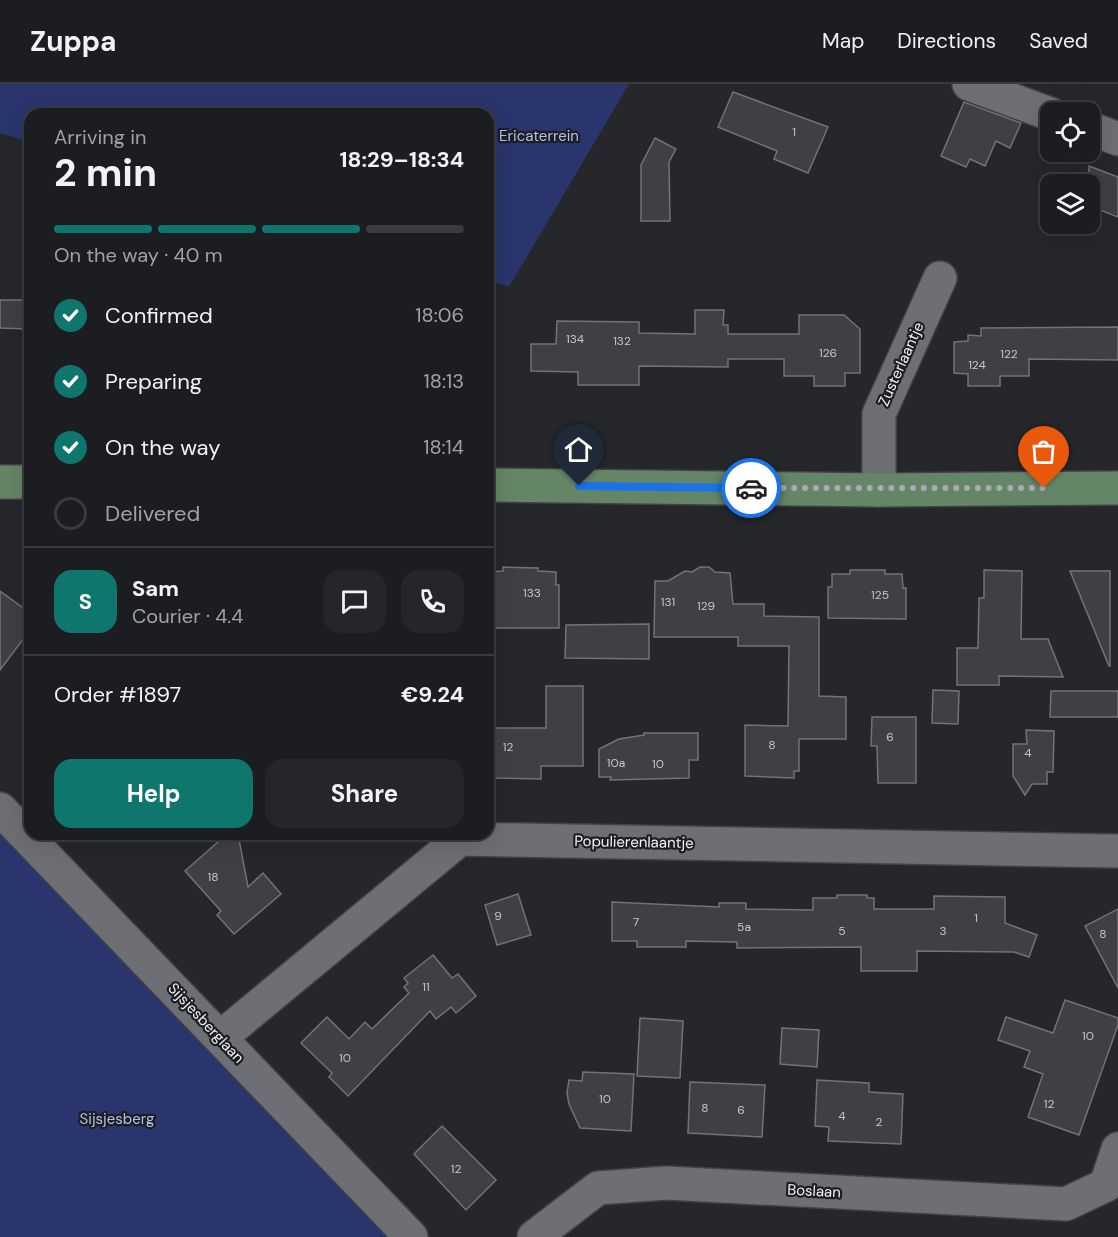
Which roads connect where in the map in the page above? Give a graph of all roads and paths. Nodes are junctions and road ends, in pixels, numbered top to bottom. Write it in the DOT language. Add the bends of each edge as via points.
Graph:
graph roads {
  1 [pos="969,84"];
  2 [pos="1040,110"];
  3 [pos="1100,132"];
  4 [pos="1118,139"];
  5 [pos="940,278"];
  6 [pos="0,482"];
  7 [pos="24,482"];
  8 [pos="494,485"];
  9 [pos="1118,488"];
  10 [pos="879,489"];
  11 [pos="0,809"];
  12 [pos="24,834"];
  13 [pos="30,840"];
  14 [pos="459,840"];
  15 [pos="494,840"];
  16 [pos="1118,851"];
  17 [pos="221,1037"];
  18 [pos="1118,1149"];
  19 [pos="1112,1190"];
  20 [pos="411,1237"];
  21 [pos="534,1237"];
  1 -- 2 [label="street"];
  3 -- 4 [label="street"];
  5 -- 10 [label="street, Zusterlaantje" via="879,414"];
  6 -- 7 [label="main road"];
  8 -- 10 [label="main road"];
  9 -- 10 [label="main road"];
  11 -- 12 [label="street, Sijsjesberglaan"];
  13 -- 17 [label="street, Sijsjesberglaan"];
  14 -- 17 [label="street, Populierenlaantje"];
  15 -- 16 [label="street, Populierenlaantje"];
  17 -- 20 [label="street, Sijsjesberglaan" via="282,1106"];
  18 -- 19 [label="street"];
  19 -- 21 [label="street, Boslaan" via="1066,1204 666,1183 598,1188"];
}
